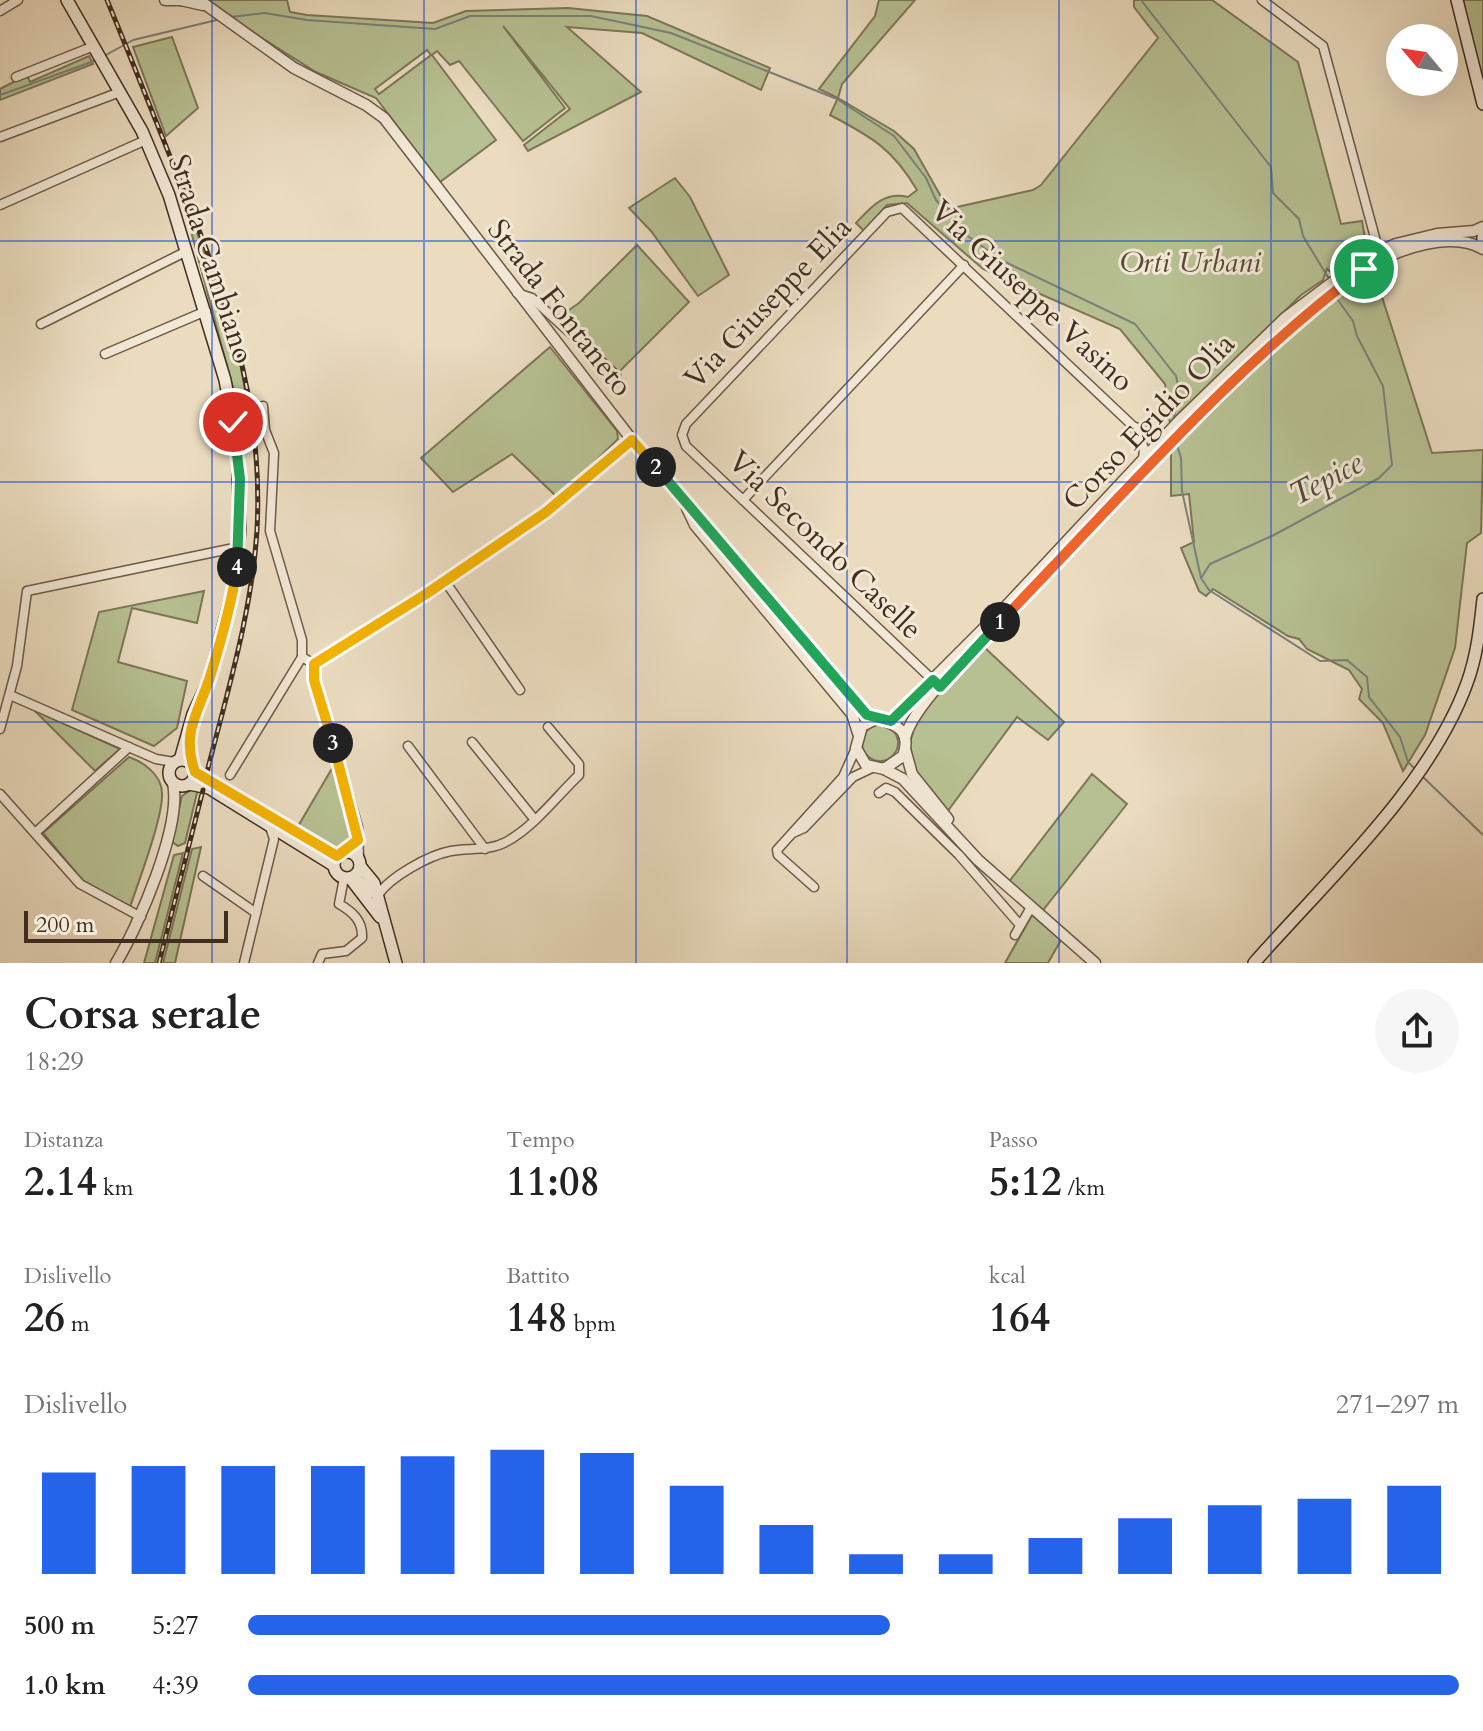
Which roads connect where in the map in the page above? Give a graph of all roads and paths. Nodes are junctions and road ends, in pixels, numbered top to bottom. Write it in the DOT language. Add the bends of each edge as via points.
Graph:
graph roads {
  1 [pos="18,0"];
  2 [pos="67,0"];
  3 [pos="165,0"];
  4 [pos="182,0"];
  5 [pos="1262,0"];
  6 [pos="1457,0"];
  7 [pos="201,2"];
  8 [pos="0,11"];
  9 [pos="95,48"];
  10 [pos="16,77"];
  11 [pos="120,92"];
  12 [pos="1483,104"];
  13 [pos="0,137"];
  14 [pos="146,140"];
  15 [pos="0,205"];
  16 [pos="893,208"];
  17 [pos="1483,227"];
  18 [pos="1483,249"];
  19 [pos="187,251"];
  20 [pos="1380,256"];
  21 [pos="964,265"];
  22 [pos="517,293"];
  23 [pos="206,311"];
  24 [pos="41,324"];
  25 [pos="105,354"];
  26 [pos="616,375"];
  27 [pos="263,406"];
  28 [pos="1134,427"];
  29 [pos="682,435"];
  30 [pos="1169,438"];
  31 [pos="632,440"];
  32 [pos="1143,460"];
  33 [pos="684,499"];
  34 [pos="743,500"];
  35 [pos="239,547"];
  36 [pos="445,581"];
  37 [pos="1483,599"];
  38 [pos="302,657"];
  39 [pos="314,664"];
  40 [pos="936,684"];
  41 [pos="520,690"];
  42 [pos="10,695"];
  43 [pos="876,719"];
  44 [pos="891,721"];
  45 [pos="548,727"];
  46 [pos="0,729"];
  47 [pos="858,733"];
  48 [pos="472,742"];
  49 [pos="905,743"];
  50 [pos="408,746"];
  51 [pos="129,747"];
  52 [pos="856,748"];
  53 [pos="872,768"];
  54 [pos="884,769"];
  55 [pos="182,772"];
  56 [pos="230,775"];
  57 [pos="879,793"];
  58 [pos="0,794"];
  59 [pos="535,820"];
  60 [pos="270,826"];
  61 [pos="35,833"];
  62 [pos="790,834"];
  63 [pos="290,838"];
  64 [pos="274,839"];
  65 [pos="485,849"];
  66 [pos="348,866"];
  67 [pos="990,870"];
  68 [pos="203,876"];
  69 [pos="814,887"];
  70 [pos="378,895"];
  71 [pos="1030,909"];
  72 [pos="256,913"];
  73 [pos="141,917"];
  74 [pos="384,924"];
  75 [pos="1020,925"];
  76 [pos="1015,935"];
  77 [pos="116,963"];
  78 [pos="244,963"];
  79 [pos="318,963"];
  80 [pos="396,963"];
  81 [pos="1095,963"];
  82 [pos="1254,963"];
  1 -- 8 [label="street"];
  2 -- 9 [label="main road, Strada Cambiano"];
  3 -- 4 [label="street, Strada Fontaneto"];
  4 -- 7 [label="street, Strada Fontaneto"];
  5 -- 20 [label="street" via="1323,46"];
  6 -- 12 [label="main road"];
  7 -- 22 [label="street, Strada Fontaneto" via="294,68 384,118"];
  9 -- 10 [label="street"];
  9 -- 11 [label="main road, Strada Cambiano"];
  11 -- 13 [label="street"];
  11 -- 14 [label="main road, Strada Cambiano"];
  14 -- 15 [label="street"];
  14 -- 19 [label="main road, Strada Cambiano"];
  16 -- 21 [label="street, Via Giuseppe Vasino" via="902,208"];
  16 -- 29 [label="street, Via Giuseppe Elia" via="686,424"];
  17 -- 20 [label="street, Corso Egidio Olia" via="1415,238"];
  18 -- 20 [label="street, Corso Egidio Olia" via="1467,241"];
  19 -- 23 [label="main road, Strada Cambiano"];
  19 -- 24 [label="street"];
  20 -- 30 [label="street, Corso Egidio Olia" via="1327,291"];
  21 -- 28 [label="street, Via Giuseppe Vasino"];
  21 -- 34 [label="street"];
  22 -- 26 [label="street" via="532,298"];
  22 -- 31 [label="street, Strada Fontaneto"];
  23 -- 25 [label="street"];
  23 -- 35 [label="main road, Strada Cambiano" via="237,443"];
  27 -- 38 [label="street" via="274,453 270,531 302,640"];
  28 -- 30 [label="street, Via Giuseppe Vasino"];
  28 -- 32 [label="street, Via Giuseppe Vasino" via="1144,448"];
  29 -- 34 [label="street, Via Secondo Caselle" via="686,446"];
  30 -- 32 [label="street, Corso Egidio Olia"];
  30 -- 40 [label="street, Corso Egidio Olia"];
  31 -- 33 [label="street, Strada Fontaneto"];
  31 -- 36 [label="street" via="546,512"];
  32 -- 40 [label="street, Corso Egidio Olia"];
  33 -- 43 [label="street, Strada Fontaneto" via="858,709"];
  33 -- 47 [label="street" via="695,525 852,714"];
  34 -- 40 [label="street, Via Secondo Caselle"];
  35 -- 42 [label="street" via="27,591"];
  35 -- 55 [label="main road, Strada Cambiano" via="235,582 216,656 193,714"];
  36 -- 39 [label="street"];
  36 -- 41 [label="street"];
  37 -- 82 [label="main road" via="1468,681 1442,739 1409,786"];
  38 -- 39 [label="street"];
  38 -- 56 [label="street"];
  39 -- 66 [label="street" via="358,840"];
  40 -- 44 [label="street, Corso Egidio Olia"];
  40 -- 49 [label="street, Corso Egidio Olia" via="911,718"];
  42 -- 46 [label="street"];
  42 -- 51 [label="street"];
  43 -- 44 [label="street"];
  43 -- 47 [label="street"];
  44 -- 49 [label="street"];
  45 -- 59 [label="street" via="579,764 579,775"];
  47 -- 52 [label="street"];
  48 -- 59 [label="street"];
  49 -- 54 [label="street" via="898,762"];
  49 -- 67 [label="street" via="912,774"];
  50 -- 65 [label="street"];
  51 -- 55 [label="street"];
  51 -- 61 [label="street"];
  52 -- 53 [label="street"];
  52 -- 62 [label="street" via="843,777"];
  53 -- 54 [label="street"];
  53 -- 62 [label="street" via="853,777 804,828"];
  54 -- 67 [label="street" via="903,779"];
  55 -- 60 [label="main road"];
  55 -- 66 [label="main road"];
  55 -- 73 [label="street"];
  57 -- 75 [label="street" via="886,788 895,792"];
  58 -- 61 [label="street"];
  59 -- 65 [label="street"];
  60 -- 63 [label="main road"];
  60 -- 64 [label="street"];
  61 -- 73 [label="street" via="80,884"];
  62 -- 69 [label="street" via="778,855"];
  63 -- 64 [label="street"];
  63 -- 66 [label="main road"];
  64 -- 72 [label="street"];
  65 -- 70 [label="street" via="431,858"];
  66 -- 70 [label="main road"];
  66 -- 74 [label="main road"];
  66 -- 79 [label="street" via="339,904 353,912 363,927 362,938 346,951 322,954"];
  67 -- 71 [label="street"];
  68 -- 72 [label="street"];
  70 -- 74 [label="main road"];
  71 -- 75 [label="street"];
  71 -- 81 [label="street"];
  72 -- 78 [label="street"];
  73 -- 77 [label="street"];
  74 -- 80 [label="main road"];
  75 -- 76 [label="street"];
}
